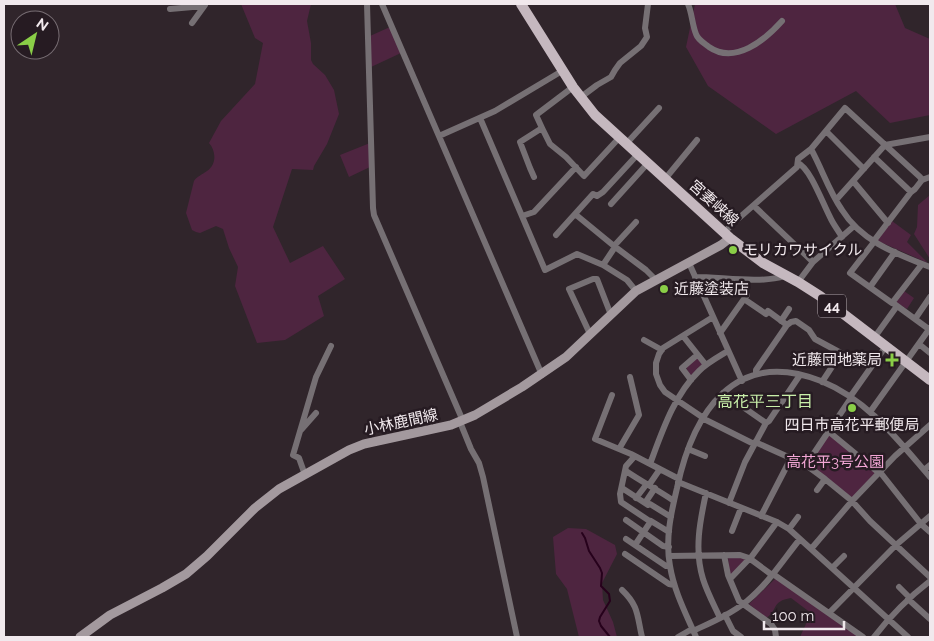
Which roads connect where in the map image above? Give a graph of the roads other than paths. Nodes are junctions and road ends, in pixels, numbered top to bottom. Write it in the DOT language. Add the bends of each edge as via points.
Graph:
graph roads {
  1 [pos="368,4"];
  2 [pos="382,4"];
  3 [pos="521,4"];
  4 [pos="648,4"];
  5 [pos="688,4"];
  6 [pos="205,5"];
  7 [pos="170,9"];
  8 [pos="782,21"];
  9 [pos="192,23"];
  10 [pos="562,71"];
  11 [pos="573,86"];
  12 [pos="581,98"];
  13 [pos="659,108"];
  14 [pos="480,118"];
  15 [pos="542,128"];
  16 [pos="826,132"];
  17 [pos="439,136"];
  18 [pos="930,137"];
  19 [pos="697,140"];
  20 [pos="623,141"];
  21 [pos="885,145"];
  22 [pos="811,149"];
  23 [pos="638,154"];
  24 [pos="874,157"];
  25 [pos="798,163"];
  26 [pos="648,164"];
  27 [pos="576,167"];
  28 [pos="864,169"];
  29 [pos="534,176"];
  30 [pos="930,177"];
  31 [pos="665,179"];
  32 [pos="922,180"];
  33 [pos="853,181"];
  34 [pos="912,192"];
  35 [pos="836,200"];
  36 [pos="610,204"];
  37 [pos="754,206"];
  38 [pos="575,214"];
  39 [pos="522,216"];
  40 [pos="636,222"];
  41 [pos="888,222"];
  42 [pos="854,226"];
  43 [pos="556,235"];
  44 [pos="727,235"];
  45 [pos="842,237"];
  46 [pos="874,242"];
  47 [pos="614,247"];
  48 [pos="895,252"];
  49 [pos="813,262"];
  50 [pos="689,263"];
  51 [pos="922,264"];
  52 [pos="603,265"];
  53 [pos="930,267"];
  54 [pos="785,276"];
  55 [pos="695,277"];
  56 [pos="656,280"];
  57 [pos="735,282"];
  58 [pos="798,282"];
  59 [pos="870,287"];
  60 [pos="636,291"];
  61 [pos="930,297"];
  62 [pos="744,299"];
  63 [pos="895,305"];
  64 [pos="789,309"];
  65 [pos="611,314"];
  66 [pos="713,317"];
  67 [pos="915,319"];
  68 [pos="784,323"];
  69 [pos="930,329"];
  70 [pos="720,333"];
  71 [pos="590,334"];
  72 [pos="683,336"];
  73 [pos="874,338"];
  74 [pos="644,340"];
  75 [pos="919,344"];
  76 [pos="331,346"];
  77 [pos="886,346"];
  78 [pos="662,350"];
  79 [pos="728,351"];
  80 [pos="930,353"];
  81 [pos="697,355"];
  82 [pos="906,361"];
  83 [pos="706,365"];
  84 [pos="756,374"];
  85 [pos="542,375"];
  86 [pos="800,375"];
  87 [pos="630,377"];
  88 [pos="691,380"];
  89 [pos="930,380"];
  90 [pos="742,381"];
  91 [pos="822,382"];
  92 [pos="723,393"];
  93 [pos="612,395"];
  94 [pos="851,398"];
  95 [pos="676,400"];
  96 [pos="870,412"];
  97 [pos="316,414"];
  98 [pos="702,418"];
  99 [pos="462,421"];
  100 [pos="766,423"];
  101 [pos="930,425"];
  102 [pos="300,430"];
  103 [pos="828,432"];
  104 [pos="755,443"];
  105 [pos="904,447"];
  106 [pos="619,449"];
  107 [pos="688,449"];
  108 [pos="635,456"];
  109 [pos="706,456"];
  110 [pos="791,458"];
  111 [pos="650,464"];
  112 [pos="806,465"];
  113 [pos="930,465"];
  114 [pos="660,469"];
  115 [pos="924,470"];
  116 [pos="626,471"];
  117 [pos="879,472"];
  118 [pos="305,475"];
  119 [pos="930,477"];
  120 [pos="824,479"];
  121 [pos="678,481"];
  122 [pos="650,486"];
  123 [pos="622,488"];
  124 [pos="817,490"];
  125 [pos="706,493"];
  126 [pos="636,498"];
  127 [pos="674,501"];
  128 [pos="852,501"];
  129 [pos="729,502"];
  130 [pos="646,504"];
  131 [pos="741,508"];
  132 [pos="641,515"];
  133 [pos="761,516"];
  134 [pos="930,516"];
  135 [pos="670,517"];
  136 [pos="798,517"];
  137 [pos="626,520"];
  138 [pos="651,522"];
  139 [pos="777,522"];
  140 [pos="921,524"];
  141 [pos="789,529"];
  142 [pos="732,531"];
  143 [pos="643,532"];
  144 [pos="669,532"];
  145 [pos="930,532"];
  146 [pos="800,538"];
  147 [pos="626,539"];
  148 [pos="635,545"];
  149 [pos="896,545"];
  150 [pos="669,547"];
  151 [pos="811,549"];
  152 [pos="625,554"];
  153 [pos="649,555"];
  154 [pos="699,555"];
  155 [pos="724,555"];
  156 [pos="669,556"];
  157 [pos="844,556"];
  158 [pos="749,558"];
  159 [pos="642,566"];
  160 [pos="670,566"];
  161 [pos="832,568"];
  162 [pos="772,574"];
  163 [pos="930,577"];
  164 [pos="730,579"];
  165 [pos="930,581"];
  166 [pos="674,585"];
  167 [pos="899,587"];
  168 [pos="853,588"];
  169 [pos="622,590"];
  170 [pos="909,598"];
  171 [pos="743,604"];
  172 [pos="829,613"];
  173 [pos="722,617"];
  174 [pos="888,619"];
  175 [pos="930,619"];
  176 [pos="694,632"];
  177 [pos="80,637"];
  178 [pos="517,637"];
  179 [pos="642,637"];
  180 [pos="678,637"];
  181 [pos="741,637"];
  182 [pos="776,637"];
  183 [pos="863,637"];
  184 [pos="874,637"];
  185 [pos="908,637"];
  1 -- 99 [label="street" via="372,208"];
  2 -- 17 [label="street"];
  3 -- 10 [label="main road, 宮妻峡線 / 44"];
  4 -- 12 [label="street" via="647,37 641,46 620,63 611,77"];
  5 -- 8 [label="street" via="700,41 719,52 742,51 753,46"];
  6 -- 7 [label="street"];
  6 -- 9 [label="street"];
  10 -- 11 [label="main road, 宮妻峡線 / 44"];
  10 -- 14 [label="street"];
  11 -- 12 [label="main road, 宮妻峡線 / 44"];
  11 -- 15 [label="street" via="536,114"];
  12 -- 20 [label="main road, 宮妻峡線 / 44"];
  13 -- 20 [label="street"];
  14 -- 17 [label="street"];
  14 -- 39 [label="street"];
  15 -- 27 [label="street" via="550,144"];
  15 -- 29 [label="street" via="520,142"];
  16 -- 21 [label="street" via="845,108"];
  16 -- 22 [label="street"];
  16 -- 28 [label="street"];
  17 -- 85 [label="street"];
  18 -- 21 [label="street"];
  19 -- 31 [label="street"];
  20 -- 23 [label="main road, 宮妻峡線 / 44"];
  20 -- 27 [label="street" via="584,176"];
  21 -- 24 [label="street"];
  21 -- 32 [label="street"];
  22 -- 25 [label="street" via="798,158"];
  22 -- 35 [label="street"];
  23 -- 26 [label="main road, 宮妻峡線 / 44"];
  23 -- 38 [label="street" via="603,192 597,196 593,194"];
  24 -- 28 [label="street"];
  24 -- 34 [label="street"];
  25 -- 37 [label="street"];
  25 -- 45 [label="street" via="814,183"];
  26 -- 31 [label="main road, 宮妻峡線 / 44"];
  26 -- 36 [label="street"];
  27 -- 39 [label="street" via="534,212"];
  28 -- 33 [label="street"];
  30 -- 32 [label="street"];
  31 -- 44 [label="main road, 宮妻峡線 / 44"];
  32 -- 34 [label="street"];
  33 -- 35 [label="street"];
  33 -- 41 [label="street"];
  34 -- 41 [label="street"];
  35 -- 42 [label="street"];
  37 -- 44 [label="street" via="738,217"];
  37 -- 49 [label="street"];
  38 -- 43 [label="street"];
  38 -- 47 [label="street"];
  39 -- 52 [label="street" via="545,270 577,254"];
  40 -- 47 [label="street"];
  41 -- 46 [label="street"];
  42 -- 45 [label="street"];
  42 -- 46 [label="street"];
  44 -- 50 [label="main road, 小林鹿間線" via="721,245"];
  44 -- 54 [label="main road, 宮妻峡線 / 44"];
  45 -- 49 [label="street"];
  46 -- 48 [label="street"];
  46 -- 59 [label="street" via="850,273"];
  47 -- 52 [label="street"];
  47 -- 56 [label="street"];
  48 -- 51 [label="street"];
  48 -- 59 [label="street"];
  49 -- 58 [label="street"];
  50 -- 55 [label="street"];
  50 -- 56 [label="main road, 小林鹿間線"];
  51 -- 53 [label="street"];
  51 -- 63 [label="street"];
  52 -- 60 [label="street" via="627,280"];
  54 -- 55 [label="street" via="755,279"];
  54 -- 58 [label="main road, 宮妻峡線 / 44"];
  55 -- 66 [label="street"];
  56 -- 60 [label="main road, 小林鹿間線"];
  57 -- 62 [label="street" via="747,295"];
  58 -- 73 [label="main road, 宮妻峡線 / 44"];
  59 -- 63 [label="street"];
  60 -- 65 [label="main road, 小林鹿間線"];
  61 -- 67 [label="street"];
  62 -- 68 [label="street"];
  62 -- 70 [label="street"];
  63 -- 67 [label="street"];
  63 -- 73 [label="street"];
  64 -- 68 [label="street"];
  65 -- 71 [label="main road, 小林鹿間線"];
  65 -- 71 [label="street" via="597,279 569,289"];
  66 -- 70 [label="street"];
  66 -- 72 [label="street"];
  67 -- 69 [label="street"];
  68 -- 84 [label="street"];
  68 -- 91 [label="street" via="799,322 815,339 841,353"];
  69 -- 75 [label="street"];
  70 -- 79 [label="street"];
  71 -- 85 [label="main road, 小林鹿間線"];
  72 -- 78 [label="street"];
  72 -- 81 [label="street"];
  73 -- 77 [label="main road, 宮妻峡線 / 44"];
  74 -- 78 [label="street"];
  75 -- 80 [label="street"];
  75 -- 82 [label="street"];
  76 -- 102 [label="street" via="316,376"];
  77 -- 82 [label="main road, 宮妻峡線 / 44"];
  77 -- 94 [label="street"];
  78 -- 95 [label="street" via="656,363 658,382"];
  79 -- 83 [label="street"];
  79 -- 90 [label="street"];
  81 -- 83 [label="street"];
  81 -- 88 [label="street" via="682,368"];
  82 -- 89 [label="main road, 宮妻峡線 / 44"];
  82 -- 96 [label="street"];
  83 -- 88 [label="street"];
  84 -- 86 [label="street" via="779,372"];
  84 -- 90 [label="street"];
  85 -- 99 [label="main road, 小林鹿間線"];
  86 -- 91 [label="street"];
  86 -- 100 [label="street"];
  87 -- 106 [label="street" via="639,415"];
  88 -- 95 [label="street"];
  90 -- 92 [label="street"];
  91 -- 94 [label="street"];
  92 -- 98 [label="street"];
  92 -- 100 [label="street"];
  93 -- 106 [label="street" via="595,439"];
  94 -- 96 [label="street"];
  94 -- 103 [label="street"];
  95 -- 98 [label="street"];
  95 -- 111 [label="street"];
  96 -- 105 [label="street"];
  97 -- 102 [label="street"];
  98 -- 104 [label="street"];
  98 -- 107 [label="street"];
  99 -- 118 [label="main road, 小林鹿間線" via="364,444"];
  99 -- 178 [label="street" via="483,477"];
  100 -- 104 [label="street"];
  101 -- 105 [label="street"];
  102 -- 118 [label="street" via="293,455 298,458"];
  103 -- 112 [label="street"];
  103 -- 117 [label="street"];
  104 -- 110 [label="street"];
  104 -- 129 [label="street"];
  105 -- 115 [label="street"];
  105 -- 117 [label="street"];
  106 -- 108 [label="street"];
  107 -- 109 [label="street"];
  107 -- 121 [label="street"];
  108 -- 111 [label="street"];
  108 -- 116 [label="street" via="626,466"];
  110 -- 112 [label="street"];
  110 -- 133 [label="street"];
  111 -- 114 [label="street"];
  112 -- 120 [label="street"];
  113 -- 115 [label="street"];
  114 -- 121 [label="street"];
  114 -- 122 [label="street"];
  115 -- 119 [label="street"];
  116 -- 122 [label="street"];
  116 -- 123 [label="street"];
  117 -- 128 [label="street"];
  117 -- 140 [label="street"];
  118 -- 177 [label="main road, 小林鹿間線" via="262,501 186,574 110,615"];
  120 -- 124 [label="street"];
  120 -- 128 [label="street"];
  121 -- 125 [label="street"];
  121 -- 127 [label="street"];
  122 -- 126 [label="street"];
  122 -- 127 [label="street"];
  122 -- 130 [label="street"];
  123 -- 126 [label="street"];
  123 -- 132 [label="street" via="620,502"];
  125 -- 129 [label="street"];
  125 -- 154 [label="street" via="699,529"];
  126 -- 130 [label="street"];
  127 -- 135 [label="street"];
  128 -- 149 [label="street"];
  128 -- 151 [label="street"];
  129 -- 131 [label="street"];
  130 -- 132 [label="street"];
  130 -- 135 [label="street"];
  131 -- 133 [label="street"];
  131 -- 142 [label="street"];
  132 -- 138 [label="street"];
  133 -- 139 [label="street"];
  134 -- 140 [label="street"];
  135 -- 144 [label="street"];
  136 -- 141 [label="street"];
  137 -- 143 [label="street"];
  138 -- 143 [label="street"];
  138 -- 144 [label="street"];
  139 -- 141 [label="street"];
  139 -- 158 [label="street"];
  140 -- 145 [label="street"];
  140 -- 149 [label="street"];
  141 -- 146 [label="street"];
  143 -- 148 [label="street"];
  143 -- 150 [label="street"];
  144 -- 150 [label="street"];
  146 -- 151 [label="street"];
  146 -- 162 [label="street"];
  147 -- 148 [label="street"];
  148 -- 153 [label="street"];
  149 -- 163 [label="street"];
  149 -- 168 [label="street"];
  150 -- 156 [label="street"];
  151 -- 161 [label="street"];
  152 -- 159 [label="street"];
  153 -- 159 [label="street"];
  153 -- 160 [label="street"];
  154 -- 155 [label="street"];
  154 -- 156 [label="street"];
  154 -- 173 [label="street" via="703,578"];
  155 -- 158 [label="street"];
  155 -- 164 [label="street"];
  156 -- 160 [label="street"];
  157 -- 161 [label="street"];
  158 -- 162 [label="street"];
  158 -- 164 [label="street"];
  159 -- 166 [label="street"];
  160 -- 166 [label="street"];
  161 -- 168 [label="street"];
  162 -- 171 [label="street"];
  162 -- 172 [label="street"];
  164 -- 171 [label="street"];
  165 -- 170 [label="street"];
  166 -- 176 [label="street"];
  167 -- 170 [label="street"];
  168 -- 172 [label="street"];
  168 -- 174 [label="street"];
  169 -- 179 [label="street" via="636,609"];
  170 -- 174 [label="street"];
  170 -- 175 [label="street"];
  171 -- 173 [label="street"];
  171 -- 182 [label="street" via="771,624"];
  172 -- 183 [label="street"];
  173 -- 176 [label="street"];
  173 -- 181 [label="street"];
  174 -- 184 [label="street"];
  174 -- 185 [label="street"];
  176 -- 180 [label="street"];
}
